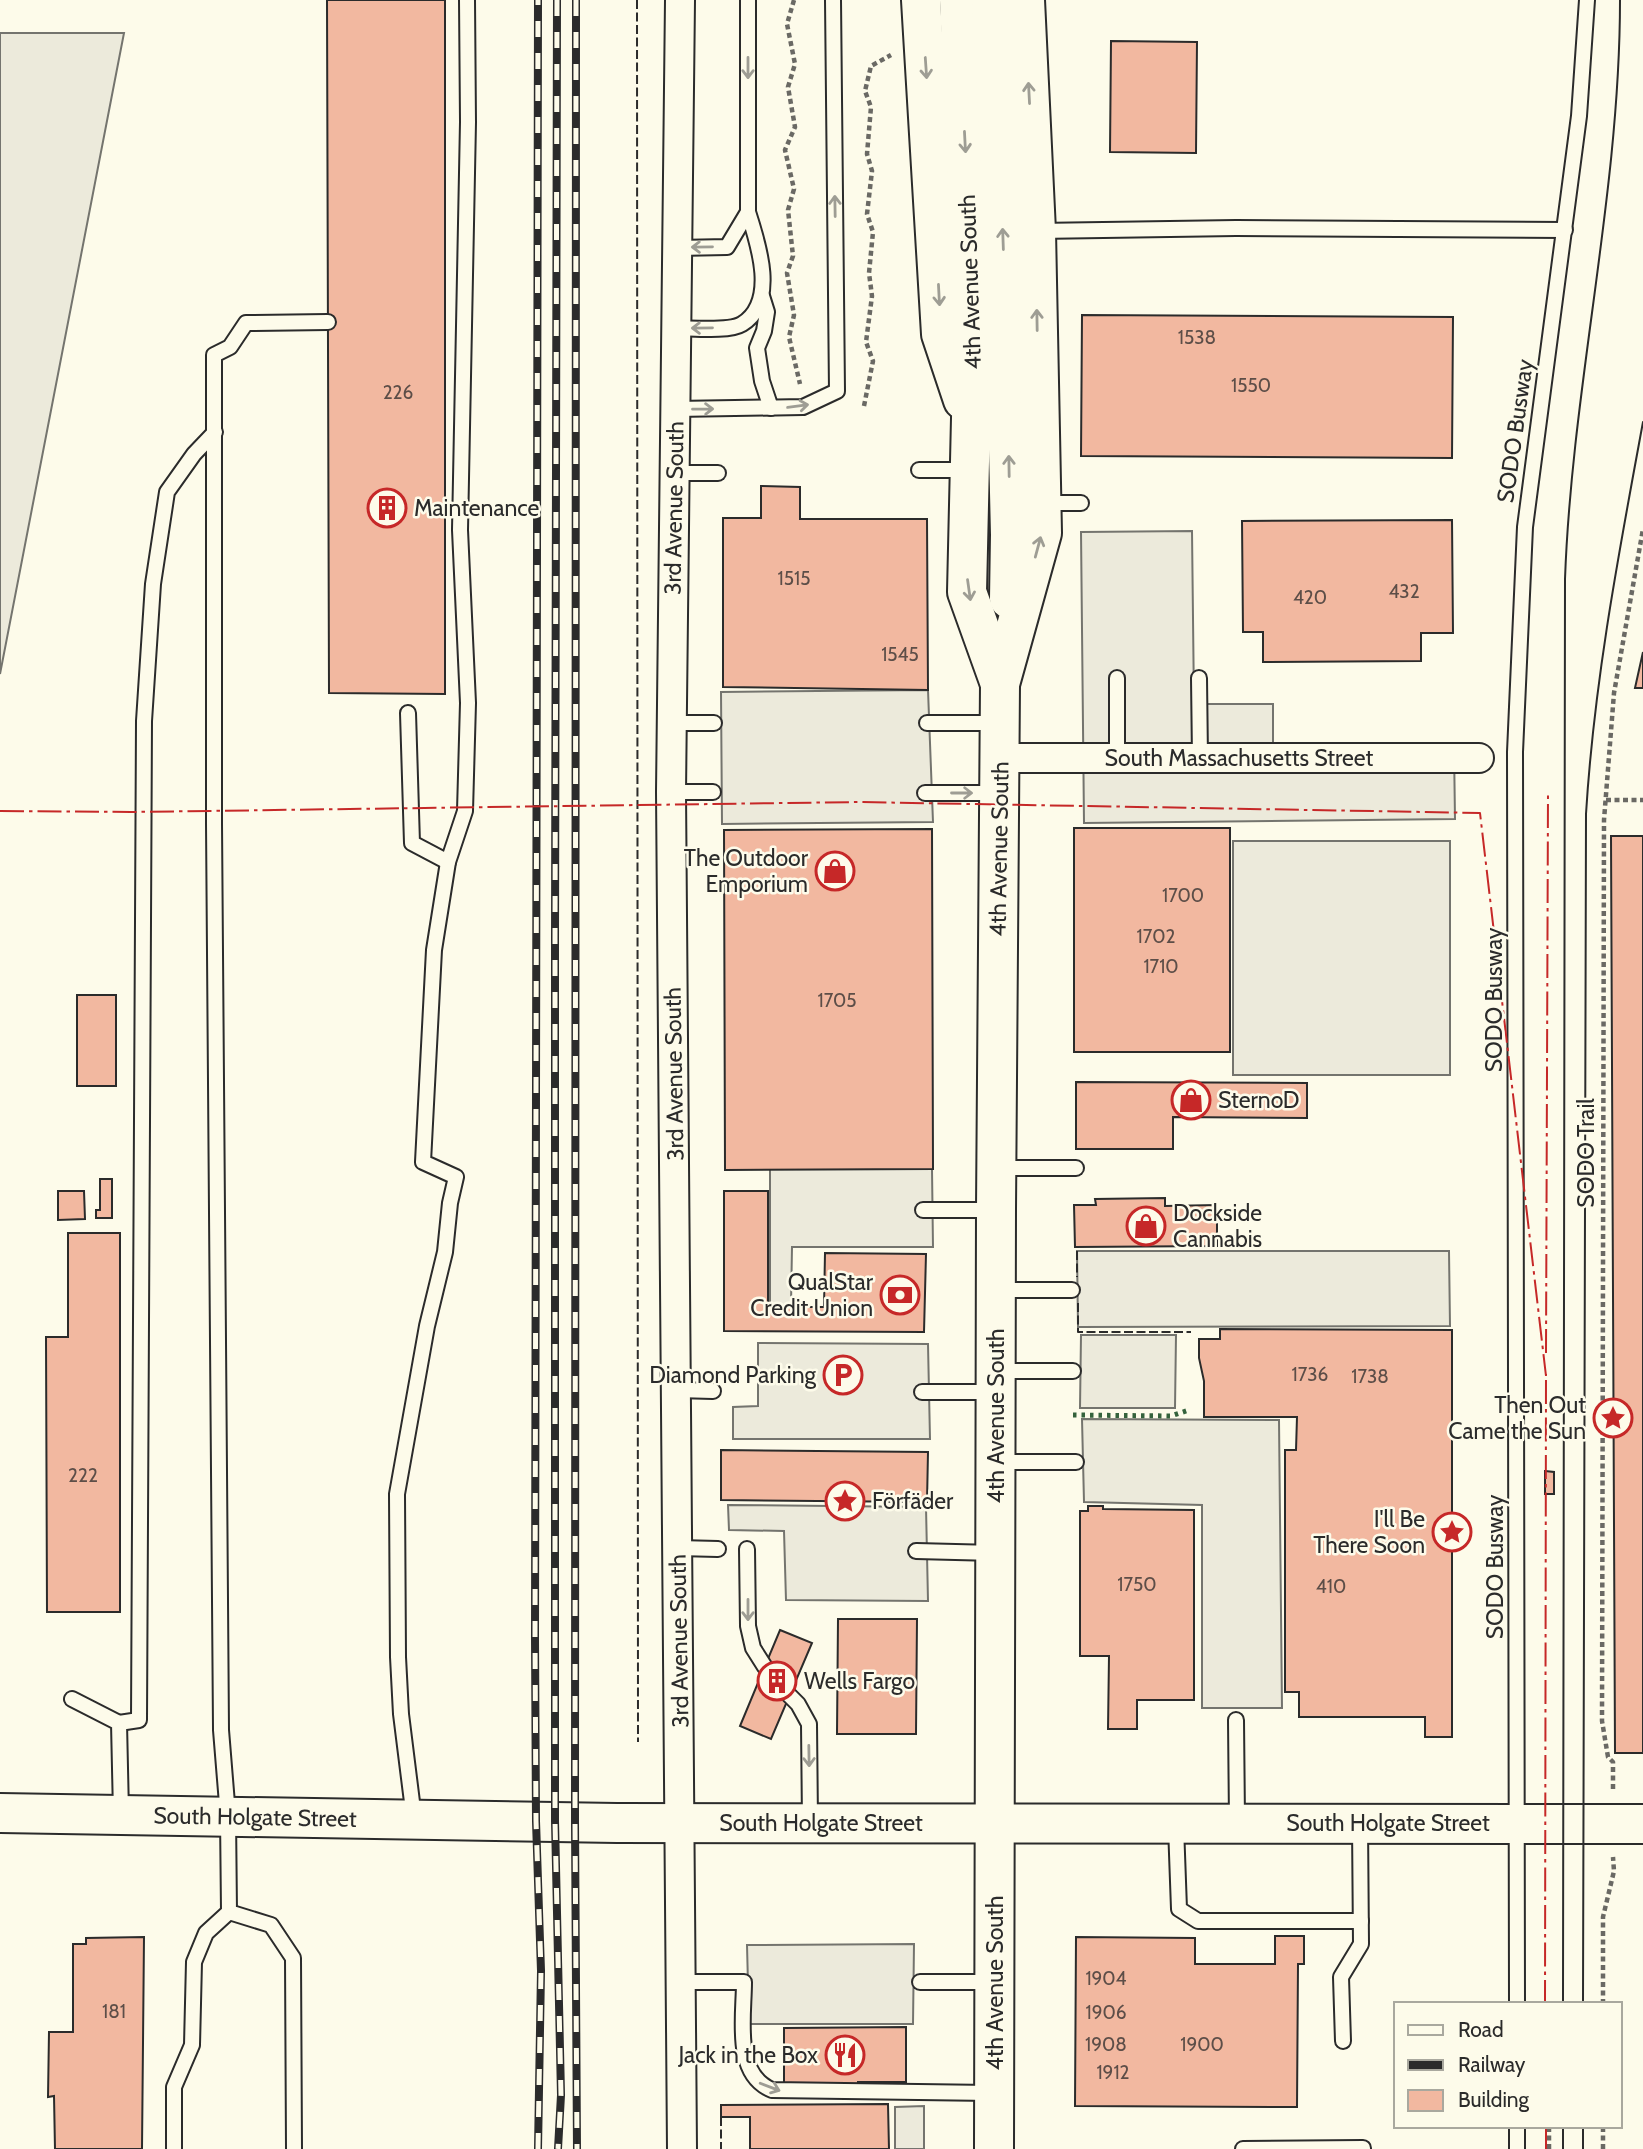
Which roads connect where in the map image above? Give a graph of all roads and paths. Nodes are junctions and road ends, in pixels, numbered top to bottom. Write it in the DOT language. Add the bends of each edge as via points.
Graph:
graph roads {
  1 [pos="467,0"];
  2 [pos="680,0"];
  3 [pos="748,0"];
  4 [pos="794,0"];
  5 [pos="833,0"];
  6 [pos="921,0"];
  7 [pos="959,0"];
  8 [pos="991,0"];
  9 [pos="1025,0"];
  10 [pos="1587,0"];
  11 [pos="892,54"];
  12 [pos="748,212"];
  13 [pos="1565,230"];
  14 [pos="1036,231"];
  15 [pos="677,248"];
  16 [pos="762,296"];
  17 [pos="328,322"];
  18 [pos="676,328"];
  19 [pos="800,384"];
  20 [pos="864,406"];
  21 [pos="771,408"];
  22 [pos="676,409"];
  23 [pos="972,424"];
  24 [pos="215,432"];
  25 [pos="919,470"];
  26 [pos="970,470"];
  27 [pos="718,472"];
  28 [pos="675,473"];
  29 [pos="1042,503"];
  30 [pos="1082,503"];
  31 [pos="1643,529"];
  32 [pos="1117,678"];
  33 [pos="1199,678"];
  34 [pos="1000,684"];
  35 [pos="408,713"];
  36 [pos="672,723"];
  37 [pos="714,723"];
  38 [pos="927,723"];
  39 [pos="1000,758"];
  40 [pos="1118,758"];
  41 [pos="1200,758"];
  42 [pos="1479,758"];
  43 [pos="671,792"];
  44 [pos="713,792"];
  45 [pos="925,793"];
  46 [pos="1605,800"];
  47 [pos="1643,800"];
  48 [pos="448,862"];
  49 [pos="997,1168"];
  50 [pos="1076,1168"];
  51 [pos="923,1210"];
  52 [pos="996,1210"];
  53 [pos="996,1290"];
  54 [pos="1072,1290"];
  55 [pos="1073,1371"];
  56 [pos="996,1381"];
  57 [pos="677,1390"];
  58 [pos="713,1391"];
  59 [pos="922,1392"];
  60 [pos="996,1462"];
  61 [pos="1076,1462"];
  62 [pos="678,1548"];
  63 [pos="718,1549"];
  64 [pos="747,1549"];
  65 [pos="916,1552"];
  66 [pos="995,1552"];
  67 [pos="765,1667"];
  68 [pos="789,1695"];
  69 [pos="72,1699"];
  70 [pos="1236,1720"];
  71 [pos="119,1723"];
  72 [pos="1614,1776"];
  73 [pos="0,1813"];
  74 [pos="121,1815"];
  75 [pos="228,1816"];
  76 [pos="414,1819"];
  77 [pos="1176,1822"];
  78 [pos="1237,1822"];
  79 [pos="1360,1822"];
  80 [pos="681,1823"];
  81 [pos="810,1823"];
  82 [pos="995,1823"];
  83 [pos="1517,1823"];
  84 [pos="1643,1824"];
  85 [pos="1614,1861"];
  86 [pos="229,1912"];
  87 [pos="1361,1921"];
  88 [pos="682,1982"];
  89 [pos="920,1982"];
  90 [pos="995,1982"];
  91 [pos="1517,2002"];
  92 [pos="1603,2002"];
  93 [pos="1343,2041"];
  94 [pos="995,2094"];
  95 [pos="1517,2128"];
  96 [pos="1549,2128"];
  97 [pos="1602,2128"];
  98 [pos="1363,2148"];
  99 [pos="174,2149"];
  100 [pos="294,2149"];
  101 [pos="682,2149"];
  102 [pos="995,2149"];
  103 [pos="1243,2149"];
  104 [pos="1517,2149"];
  105 [pos="1549,2149"];
  106 [pos="1602,2149"];
  1 -- 48 [label="lane" via="460,530 468,703 465,811"];
  2 -- 15 [label="street, 3rd Avenue South"];
  3 -- 12 [label="lane, one-way"];
  4 -- 19 [label="path" via="787,24 795,64 788,87 795,127 785,150 794,189 788,210 793,256 787,273 794,315 789,337"];
  21 -- 5 [label="lane, one-way" via="803,407 837,391"];
  6 -- 23 [label="main road, one-way" via="941,334"];
  7 -- 23 [label="main road, 4th Avenue South, one-way" via="973,331"];
  34 -- 8 [label="main road, one-way" via="1010,594 1010,534 1003,234"];
  14 -- 9 [label="main road, 4th Avenue South, one-way"];
  10 -- 13 [label="lane, SODO Busway"];
  11 -- 20 [label="path" via="871,66 865,91 871,107 867,214 873,232 866,342 873,361"];
  12 -- 15 [label="lane, one-way" via="727,247"];
  12 -- 16 [label="lane" via="761,253"];
  13 -- 14 [label="lane"];
  13 -- 83 [label="lane, SODO Busway" via="1525,527 1515,752"];
  29 -- 14 [label="main road, 4th Avenue South, one-way"];
  15 -- 18 [label="street, 3rd Avenue South"];
  16 -- 18 [label="lane, one-way" via="741,324"];
  16 -- 21 [label="lane" via="767,312 757,348"];
  17 -- 24 [label="lane" via="246,323 230,347 214,355"];
  18 -- 22 [label="street, 3rd Avenue South"];
  22 -- 21 [label="lane, one-way"];
  22 -- 28 [label="street, 3rd Avenue South"];
  23 -- 26 [label="main road, 4th Avenue South"];
  24 -- 71 [label="lane" via="167,492 153,584 144,721 139,1720"];
  24 -- 75 [label="lane" via="221,1716"];
  25 -- 26 [label="lane"];
  26 -- 34 [label="main road, 4th Avenue South, one-way" via="967,592"];
  27 -- 28 [label="lane"];
  28 -- 36 [label="street, 3rd Avenue South"];
  29 -- 30 [label="lane"];
  34 -- 29 [label="main road, 4th Avenue South, one-way" via="1042,533"];
  31 -- 46 [label="path, SODO Trail" via="1614,693"];
  32 -- 40 [label="lane"];
  33 -- 41 [label="lane"];
  34 -- 39 [label="main road, 4th Avenue South"];
  35 -- 48 [label="lane" via="412,844"];
  36 -- 37 [label="lane"];
  36 -- 43 [label="street, 3rd Avenue South"];
  38 -- 39 [label="lane"];
  39 -- 40 [label="street, South Massachusetts Street"];
  45 -- 39 [label="lane, one-way"];
  39 -- 49 [label="main road, 4th Avenue South"];
  40 -- 41 [label="street, South Massachusetts Street"];
  41 -- 42 [label="street, South Massachusetts Street"];
  43 -- 44 [label="lane"];
  43 -- 57 [label="street, 3rd Avenue South"];
  46 -- 47 [label="path"];
  46 -- 72 [label="path, SODO Trail" via="1602,1721"];
  48 -- 76 [label="lane" via="434,950 423,1162 456,1177 397,1494 398,1657"];
  49 -- 50 [label="lane"];
  49 -- 52 [label="main road, 4th Avenue South"];
  51 -- 52 [label="lane"];
  52 -- 53 [label="main road, 4th Avenue South"];
  53 -- 54 [label="lane"];
  53 -- 56 [label="main road, 4th Avenue South"];
  55 -- 56 [label="lane"];
  56 -- 59 [label="lane"];
  56 -- 60 [label="main road, 4th Avenue South"];
  57 -- 58 [label="lane"];
  57 -- 62 [label="street, 3rd Avenue South"];
  60 -- 61 [label="lane"];
  60 -- 66 [label="main road, 4th Avenue South"];
  62 -- 63 [label="lane"];
  62 -- 80 [label="street, 3rd Avenue South"];
  64 -- 67 [label="lane, one-way" via="748,1626 753,1648"];
  65 -- 66 [label="lane"];
  66 -- 82 [label="main road, 4th Avenue South"];
  68 -- 81 [label="lane, one-way" via="809,1724"];
  69 -- 71 [label="lane"];
  70 -- 78 [label="lane"];
  71 -- 74 [label="lane"];
  73 -- 74 [label="main road, South Holgate Street"];
  74 -- 75 [label="main road, South Holgate Street"];
  75 -- 76 [label="main road, South Holgate Street"];
  75 -- 86 [label="lane"];
  76 -- 80 [label="main road, South Holgate Street"];
  77 -- 78 [label="main road, South Holgate Street"];
  77 -- 82 [label="main road, South Holgate Street"];
  77 -- 87 [label="lane" via="1179,1909 1198,1921"];
  78 -- 79 [label="main road, South Holgate Street"];
  79 -- 83 [label="main road, South Holgate Street"];
  79 -- 87 [label="lane"];
  80 -- 81 [label="main road, South Holgate Street"];
  80 -- 88 [label="street, 3rd Avenue South"];
  81 -- 82 [label="main road, South Holgate Street"];
  82 -- 90 [label="main road, 4th Avenue South"];
  83 -- 84 [label="main road, South Holgate Street"];
  83 -- 91 [label="lane, SODO Busway"];
  85 -- 92 [label="path" via="1603,1917"];
  86 -- 99 [label="lane" via="206,1933 194,1962 192,2045 174,2087"];
  86 -- 100 [label="lane" via="271,1926 293,1958"];
  87 -- 93 [label="lane" via="1361,1944 1341,1977"];
  88 -- 94 [label="lane, one-way" via="744,1982 745,2054 748,2069 764,2087 788,2092"];
  88 -- 101 [label="street, 3rd Avenue South"];
  89 -- 90 [label="lane"];
  90 -- 94 [label="main road, 4th Avenue South"];
  94 -- 102 [label="main road, 4th Avenue South"];
  95 -- 104 [label="lane"];
  96 -- 105 [label="path"];
  97 -- 106 [label="path"];
  98 -- 103 [label="lane"];
}
